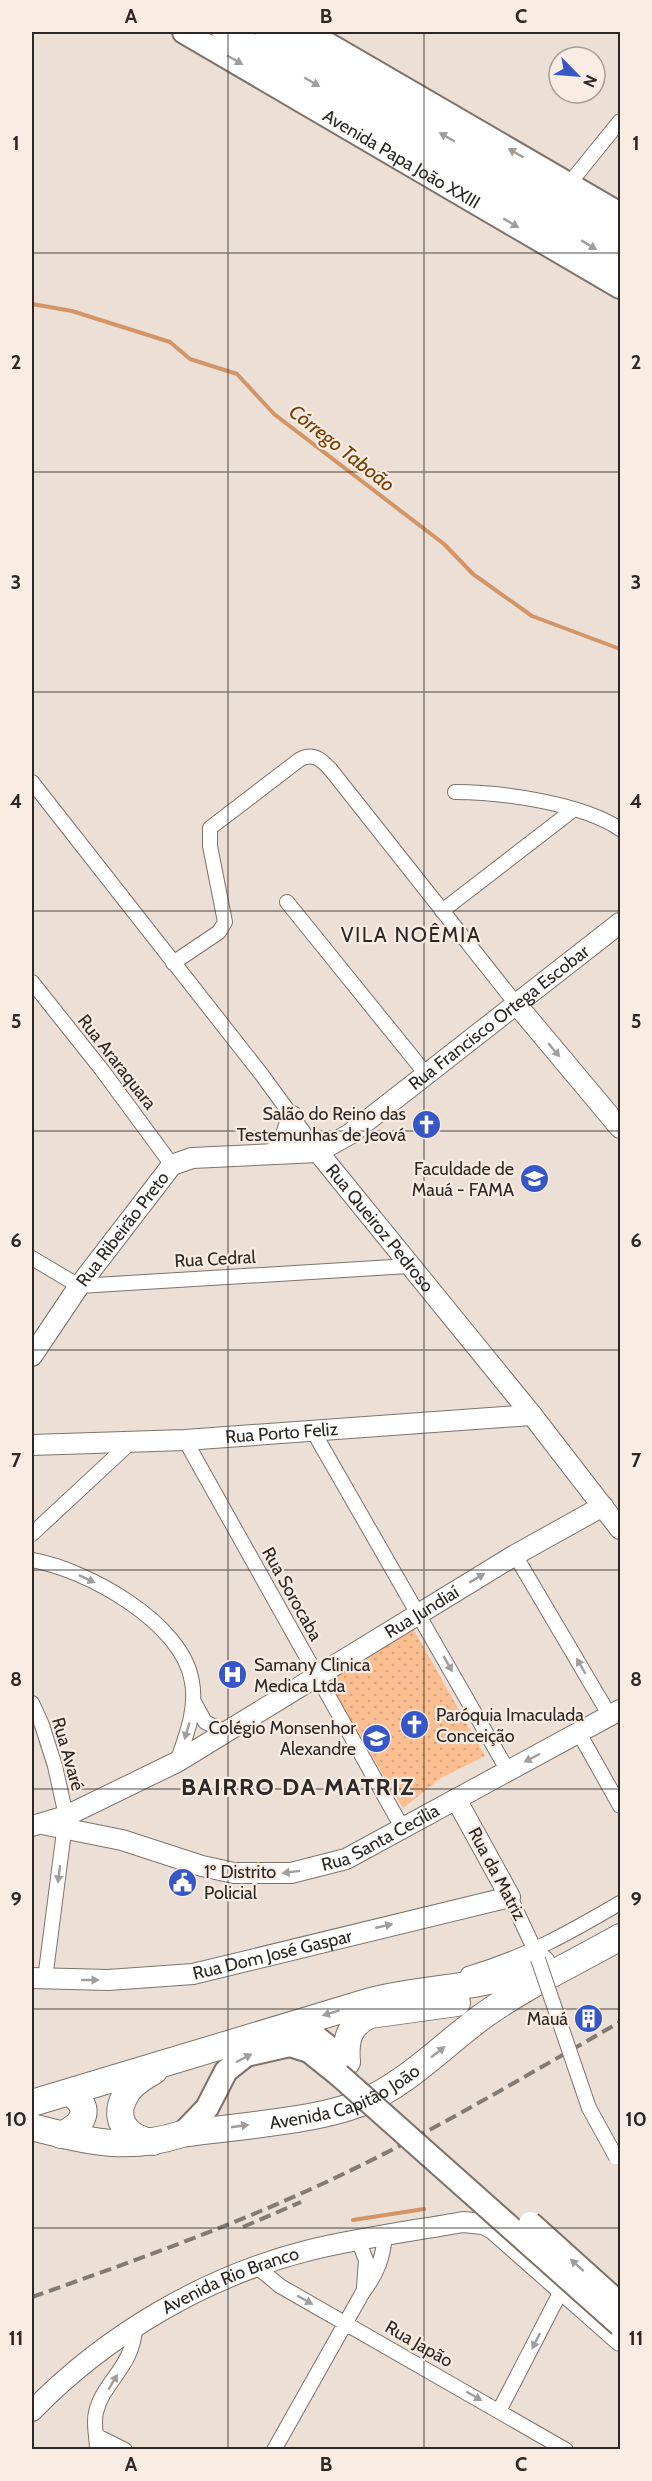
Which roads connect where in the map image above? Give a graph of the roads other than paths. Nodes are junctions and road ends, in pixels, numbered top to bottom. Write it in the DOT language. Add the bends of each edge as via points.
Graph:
graph roads {
  1 [pos="184,32"];
  2 [pos="225,32"];
  3 [pos="268,32"];
  4 [pos="307,32"];
  5 [pos="621,121"];
  6 [pos="566,206"];
  7 [pos="621,214"];
  8 [pos="621,238"];
  9 [pos="621,264"];
  10 [pos="621,287"];
  11 [pos="32,782"];
  12 [pos="454,792"];
  13 [pos="573,810"];
  14 [pos="621,829"];
  15 [pos="286,902"];
  16 [pos="442,911"];
  17 [pos="621,922"];
  18 [pos="173,963"];
  19 [pos="32,982"];
  20 [pos="517,1005"];
  21 [pos="426,1074"];
  22 [pos="292,1116"];
  23 [pos="621,1128"];
  24 [pos="318,1152"];
  25 [pos="273,1154"];
  26 [pos="172,1165"];
  27 [pos="32,1258"];
  28 [pos="408,1266"];
  29 [pos="78,1286"];
  30 [pos="32,1356"];
  31 [pos="532,1415"];
  32 [pos="314,1431"];
  33 [pos="185,1440"];
  34 [pos="131,1442"];
  35 [pos="32,1445"];
  36 [pos="603,1506"];
  37 [pos="621,1528"];
  38 [pos="35,1529"];
  39 [pos="515,1555"];
  40 [pos="32,1560"];
  41 [pos="419,1613"];
  42 [pos="318,1676"];
  43 [pos="193,1700"];
  44 [pos="32,1702"];
  45 [pos="615,1713"];
  46 [pos="226,1732"];
  47 [pos="579,1733"];
  48 [pos="177,1761"];
  49 [pos="508,1772"];
  50 [pos="114,1790"];
  51 [pos="456,1799"];
  52 [pos="621,1806"];
  53 [pos="65,1822"];
  54 [pos="35,1825"];
  55 [pos="97,1826"];
  56 [pos="403,1829"];
  57 [pos="122,1840"];
  58 [pos="510,1897"];
  59 [pos="621,1903"];
  60 [pos="621,1921"];
  61 [pos="621,1936"];
  62 [pos="537,1955"];
  63 [pos="38,1979"];
  64 [pos="530,1985"];
  65 [pos="408,1992"];
  66 [pos="288,2026"];
  67 [pos="170,2061"];
  68 [pos="346,2067"];
  69 [pos="138,2082"];
  70 [pos="70,2092"];
  71 [pos="32,2103"];
  72 [pos="32,2127"];
  73 [pos="61,2134"];
  74 [pos="182,2134"];
  75 [pos="158,2142"];
  76 [pos="616,2157"];
  77 [pos="385,2235"];
  78 [pos="358,2240"];
  79 [pos="256,2267"];
  80 [pos="562,2289"];
  81 [pos="363,2292"];
  82 [pos="621,2304"];
  83 [pos="345,2322"];
  84 [pos="621,2325"];
  85 [pos="135,2327"];
  86 [pos="621,2341"];
  87 [pos="32,2411"];
  88 [pos="499,2411"];
  89 [pos="97,2443"];
  90 [pos="125,2450"];
  91 [pos="274,2450"];
  92 [pos="566,2450"];
  1 -- 10 [label="main road, Avenida Papa João XXIII, one-way"];
  2 -- 6 [label="highway, Avenida Papa João XXIII, one-way"];
  6 -- 3 [label="highway, Avenida Papa João XXIII, one-way"];
  6 -- 4 [label="main road, Avenida Papa João XXIII, one-way"];
  5 -- 6 [label="street"];
  6 -- 7 [label="main road, Avenida Papa João XXIII"];
  6 -- 8 [label="highway, Avenida Papa João XXIII"];
  6 -- 9 [label="highway, Avenida Papa João XXIII, one-way"];
  11 -- 18 [label="street, Rua Queiroz Pedroso"];
  12 -- 13 [label="street" via="525,797"];
  13 -- 14 [label="street"];
  13 -- 16 [label="street"];
  15 -- 21 [label="street"];
  16 -- 18 [label="street" via="331,770 320,759 305,757 210,828 225,922 219,932"];
  16 -- 20 [label="street"];
  17 -- 20 [label="street, Rua Francisco Ortega Escobar"];
  18 -- 22 [label="street, Rua Queiroz Pedroso"];
  19 -- 26 [label="street, Rua Araraquara"];
  20 -- 21 [label="street, Rua Francisco Ortega Escobar"];
  20 -- 23 [label="street, one-way"];
  21 -- 24 [label="street, Rua Francisco Ortega Escobar" via="350,1134"];
  22 -- 24 [label="street, Rua Queiroz Pedroso"];
  22 -- 25 [label="street" via="285,1138"];
  24 -- 25 [label="street, Rua Ribeirão Preto"];
  24 -- 28 [label="street, Rua Queiroz Pedroso"];
  25 -- 26 [label="street, Rua Ribeirão Preto" via="192,1158"];
  26 -- 29 [label="street, Rua Ribeirão Preto"];
  27 -- 29 [label="street"];
  28 -- 29 [label="street, Rua Cedral"];
  28 -- 31 [label="street, Rua Queiroz Pedroso"];
  29 -- 30 [label="street, Rua Ribeirão Preto"];
  31 -- 32 [label="street, Rua Porto Feliz"];
  31 -- 36 [label="street, Rua Queiroz Pedroso"];
  32 -- 33 [label="street, Rua Porto Feliz"];
  32 -- 41 [label="street"];
  33 -- 34 [label="street, Rua Porto Feliz"];
  33 -- 42 [label="street, Rua Sorocaba"];
  34 -- 35 [label="street, Rua Porto Feliz"];
  34 -- 38 [label="street"];
  36 -- 37 [label="street, Rua Queiroz Pedroso"];
  36 -- 39 [label="street, Rua Jundiaí"];
  41 -- 39 [label="street, Rua Jundiaí, one-way"];
  45 -- 39 [label="street, one-way"];
  40 -- 43 [label="street, one-way" via="107,1588 158,1628 188,1667"];
  41 -- 42 [label="street, Rua Jundiaí"];
  41 -- 49 [label="street, one-way"];
  42 -- 46 [label="street, Rua Jundiaí"];
  42 -- 56 [label="street, Rua Sorocaba"];
  43 -- 46 [label="street" via="205,1722"];
  43 -- 48 [label="street, one-way"];
  44 -- 53 [label="street, Rua Avaré" via="55,1766"];
  45 -- 47 [label="street, Rua Santa Cecília"];
  46 -- 48 [label="street, Rua Jundiaí"];
  47 -- 49 [label="street, Rua Santa Cecília, one-way"];
  47 -- 52 [label="street"];
  48 -- 50 [label="street, Rua Jundiaí"];
  49 -- 51 [label="street, Rua Santa Cecília"];
  50 -- 53 [label="street, Rua Jundiaí"];
  50 -- 55 [label="street" via="102,1807"];
  51 -- 56 [label="street, Rua Santa Cecília"];
  51 -- 58 [label="street, Rua da Matriz"];
  53 -- 54 [label="street, Rua Jundiaí"];
  53 -- 55 [label="street, Rua Santa Cecília"];
  53 -- 57 [label="street, Rua Santa Cecília"];
  53 -- 63 [label="street, Rua Avaré, one-way"];
  55 -- 57 [label="street, Rua Santa Cecília"];
  56 -- 57 [label="street, Rua Santa Cecília, one-way" via="346,1859 291,1873 234,1873"];
  58 -- 62 [label="street, Rua da Matriz"];
  63 -- 58 [label="street, Rua Dom José Gaspar, one-way" via="194,1974"];
  59 -- 62 [label="street"];
  60 -- 65 [label="highway" via="516,1975"];
  61 -- 64 [label="highway, Avenida Capitão João"];
  62 -- 65 [label="street"];
  62 -- 76 [label="street, Rua da Matriz, bridge" via="589,2108"];
  64 -- 68 [label="highway" via="468,2002 361,2019 347,2038"];
  74 -- 64 [label="highway, Avenida Capitão João, one-way" via="318,2114 360,2103 394,2085"];
  65 -- 66 [label="highway, one-way"];
  66 -- 67 [label="highway"];
  66 -- 68 [label="main road" via="312,2034"];
  67 -- 69 [label="highway"];
  67 -- 70 [label="highway"];
  74 -- 68 [label="main road, one-way" via="207,2108 226,2071 246,2055 290,2045"];
  82 -- 68 [label="main road, one-way, bridge"];
  68 -- 84 [label="main road, bridge"];
  69 -- 74 [label="highway" via="129,2100 138,2123"];
  69 -- 75 [label="highway" via="124,2100 121,2120 131,2135"];
  70 -- 71 [label="highway"];
  70 -- 73 [label="highway" via="79,2098 84,2112 74,2129"];
  72 -- 73 [label="highway, Avenida Capitão João"];
  73 -- 75 [label="highway, Avenida Capitão João" via="118,2145"];
  74 -- 75 [label="highway, Avenida Capitão João"];
  77 -- 78 [label="street, Avenida Rio Branco"];
  77 -- 80 [label="street, Avenida Rio Branco" via="463,2222 483,2224"];
  77 -- 81 [label="street" via="380,2264"];
  78 -- 79 [label="street, Avenida Rio Branco"];
  78 -- 81 [label="street" via="367,2270"];
  79 -- 83 [label="street, Rua Japão, one-way" via="280,2286"];
  79 -- 85 [label="street, Avenida Rio Branco" via="188,2296"];
  80 -- 86 [label="street"];
  80 -- 88 [label="street, one-way"];
  81 -- 83 [label="street"];
  83 -- 88 [label="street, Rua Japão, one-way"];
  83 -- 91 [label="street"];
  85 -- 87 [label="street, Avenida Rio Branco" via="75,2370"];
  89 -- 85 [label="street, one-way" via="97,2409 128,2357 135,2341"];
  88 -- 92 [label="street, Rua Japão"];
  89 -- 90 [label="street"];
}
